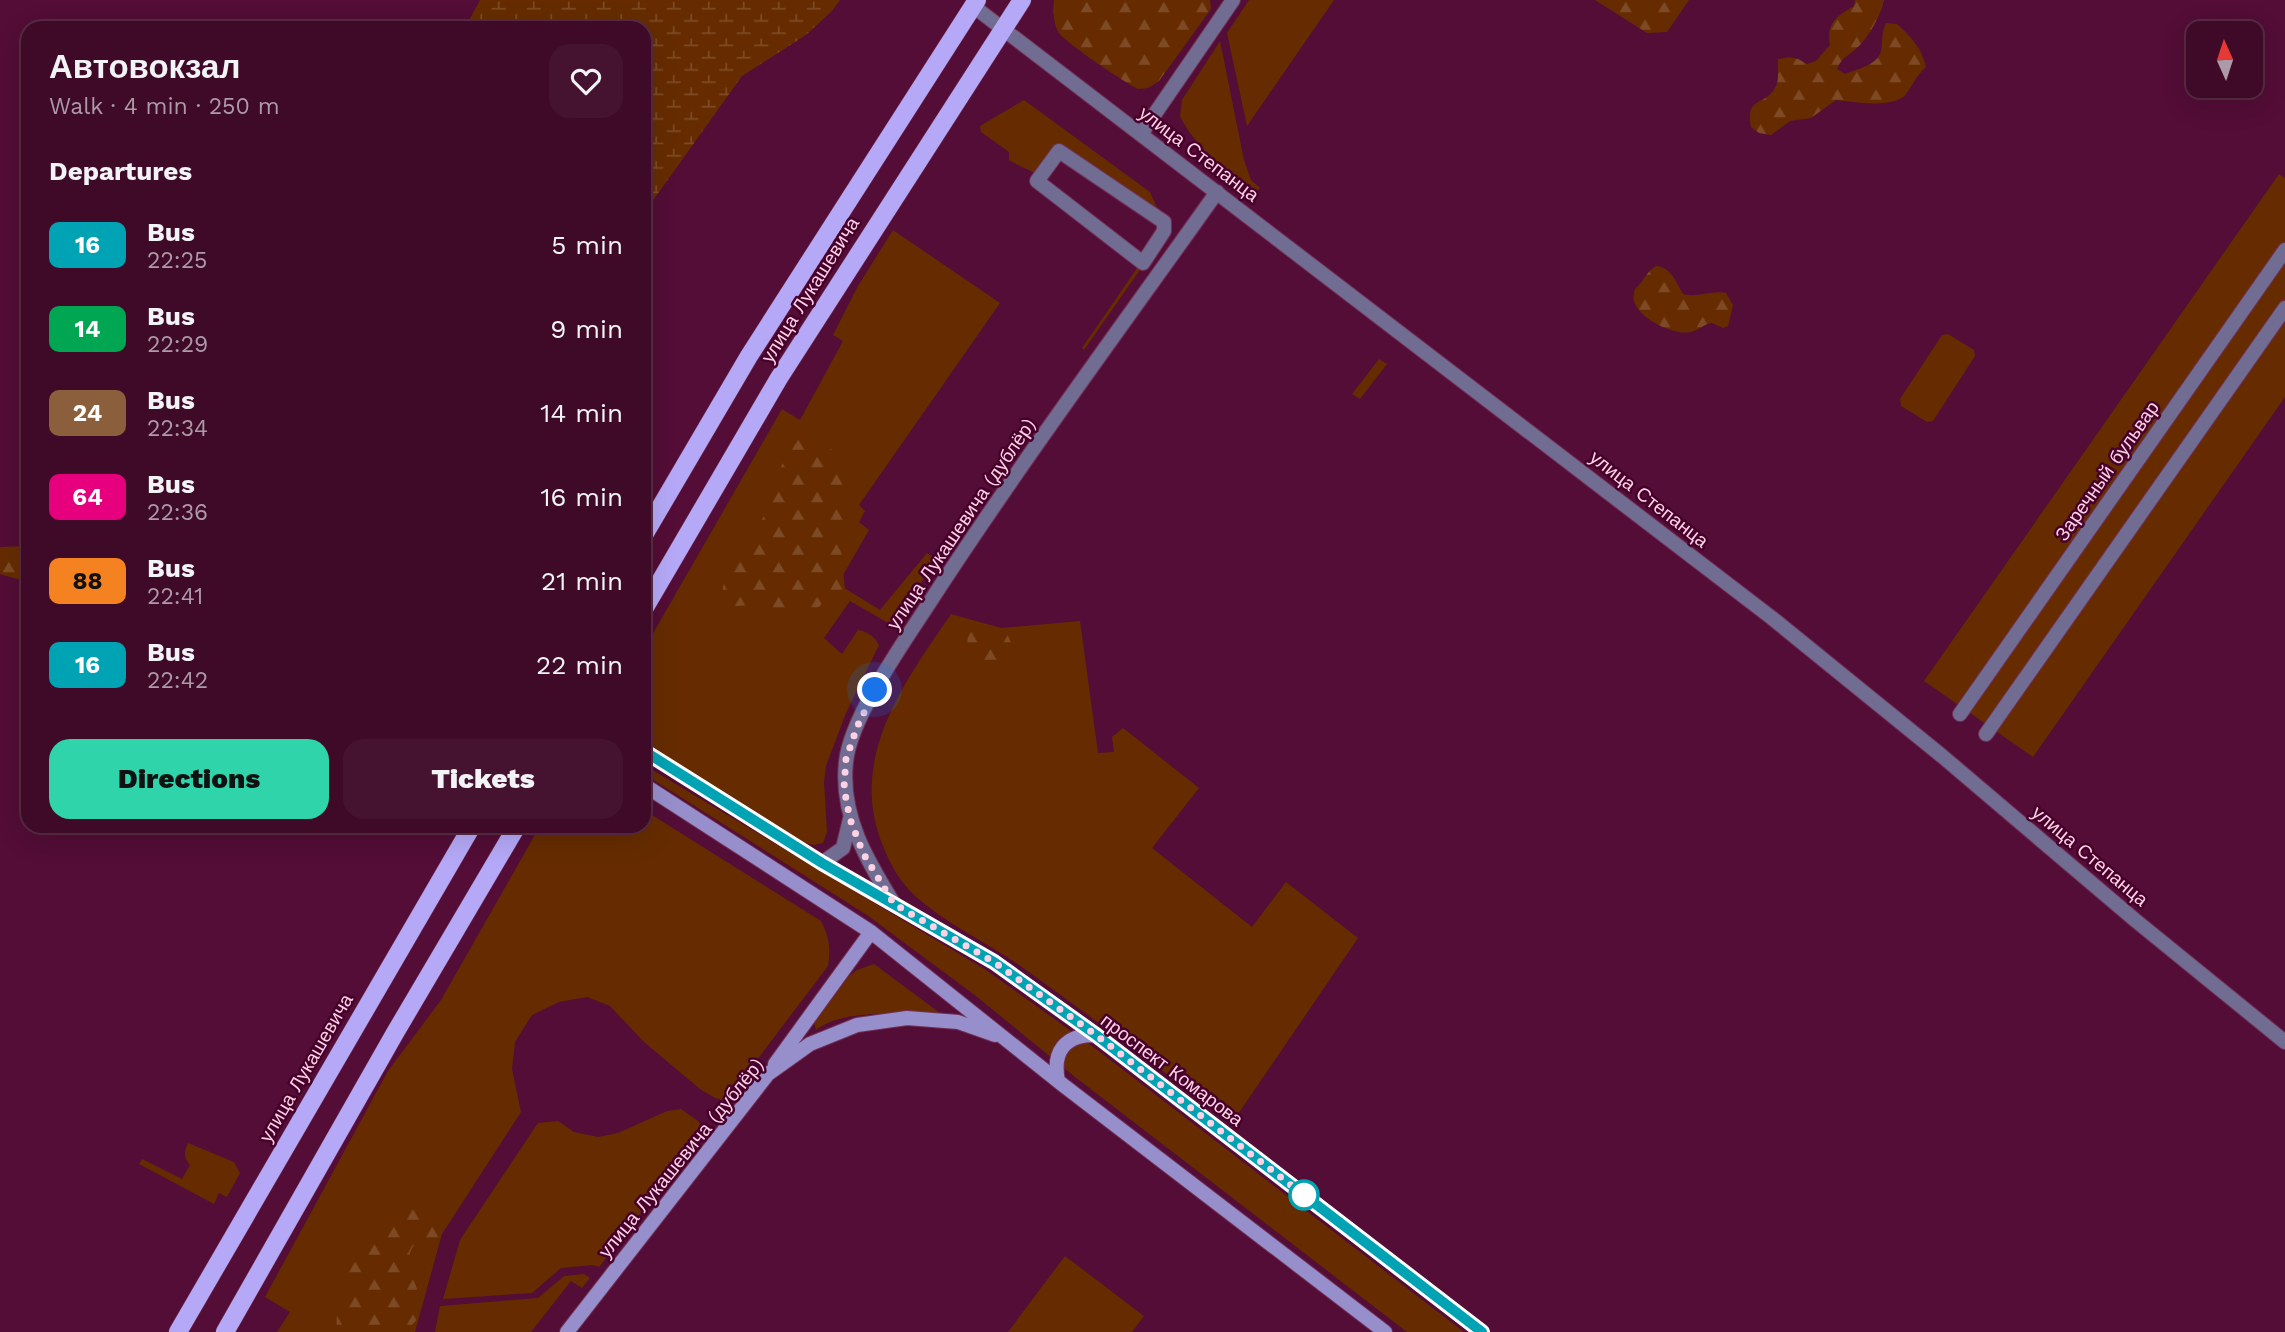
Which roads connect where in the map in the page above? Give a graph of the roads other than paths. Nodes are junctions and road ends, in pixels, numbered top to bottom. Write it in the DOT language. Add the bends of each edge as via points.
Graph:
graph roads {
  1 [pos="1022,0"];
  2 [pos="1233,0"];
  3 [pos="975,3"];
  4 [pos="1002,28"];
  5 [pos="1141,134"];
  6 [pos="1059,151"];
  7 [pos="1217,192"];
  8 [pos="2285,250"];
  9 [pos="2285,308"];
  10 [pos="651,523"];
  11 [pos="651,597"];
  12 [pos="1960,714"];
  13 [pos="1986,734"];
  14 [pos="651,755"];
  15 [pos="651,790"];
  16 [pos="850,819"];
  17 [pos="468,833"];
  18 [pos="513,833"];
  19 [pos="822,863"];
  20 [pos="894,904"];
  21 [pos="871,932"];
  22 [pos="1096,1035"];
  23 [pos="1006,1039"];
  24 [pos="2285,1042"];
  25 [pos="768,1074"];
  26 [pos="1058,1081"];
  27 [pos="178,1332"];
  28 [pos="225,1332"];
  29 [pos="567,1332"];
  30 [pos="1385,1332"];
  31 [pos="1482,1332"];
  1 -- 4 [label="main road, улица Лукашевича"];
  2 -- 5 [label="street"];
  3 -- 4 [label="street, улица Степанца"];
  3 -- 10 [label="main road, улица Лукашевича" via="749,356"];
  4 -- 5 [label="street, улица Степанца"];
  4 -- 11 [label="main road, улица Лукашевича" via="779,378"];
  5 -- 7 [label="street, улица Степанца"];
  6 -- 6 [label="street" via="1037,181 1143,263 1164,231 1164,222"];
  7 -- 16 [label="street, улица Лукашевича (дублёр)" via="962,553 890,665 857,727 846,759 844,788"];
  7 -- 24 [label="street, улица Степанца" via="1772,618"];
  8 -- 12 [label="street, Заречный бульвар"];
  9 -- 13 [label="street"];
  14 -- 19 [label="main road, проспект Комарова"];
  15 -- 21 [label="main road"];
  16 -- 19 [label="street" via="843,848"];
  16 -- 20 [label="street, улица Лукашевича (дублёр)" via="863,853"];
  17 -- 27 [label="main road, улица Лукашевича"];
  18 -- 28 [label="main road"];
  19 -- 20 [label="main road, проспект Комарова"];
  20 -- 22 [label="main road, проспект Комарова" via="994,962"];
  21 -- 23 [label="main road"];
  21 -- 25 [label="main road"];
  22 -- 26 [label="main road" via="1068,1041 1055,1066"];
  22 -- 31 [label="main road, проспект Комарова"];
  23 -- 25 [label="main road, улица Лукашевича (дублёр)" via="945,1021 907,1018 857,1025 810,1044"];
  23 -- 26 [label="main road"];
  25 -- 29 [label="main road, улица Лукашевича (дублёр)"];
  26 -- 30 [label="main road"];
}
